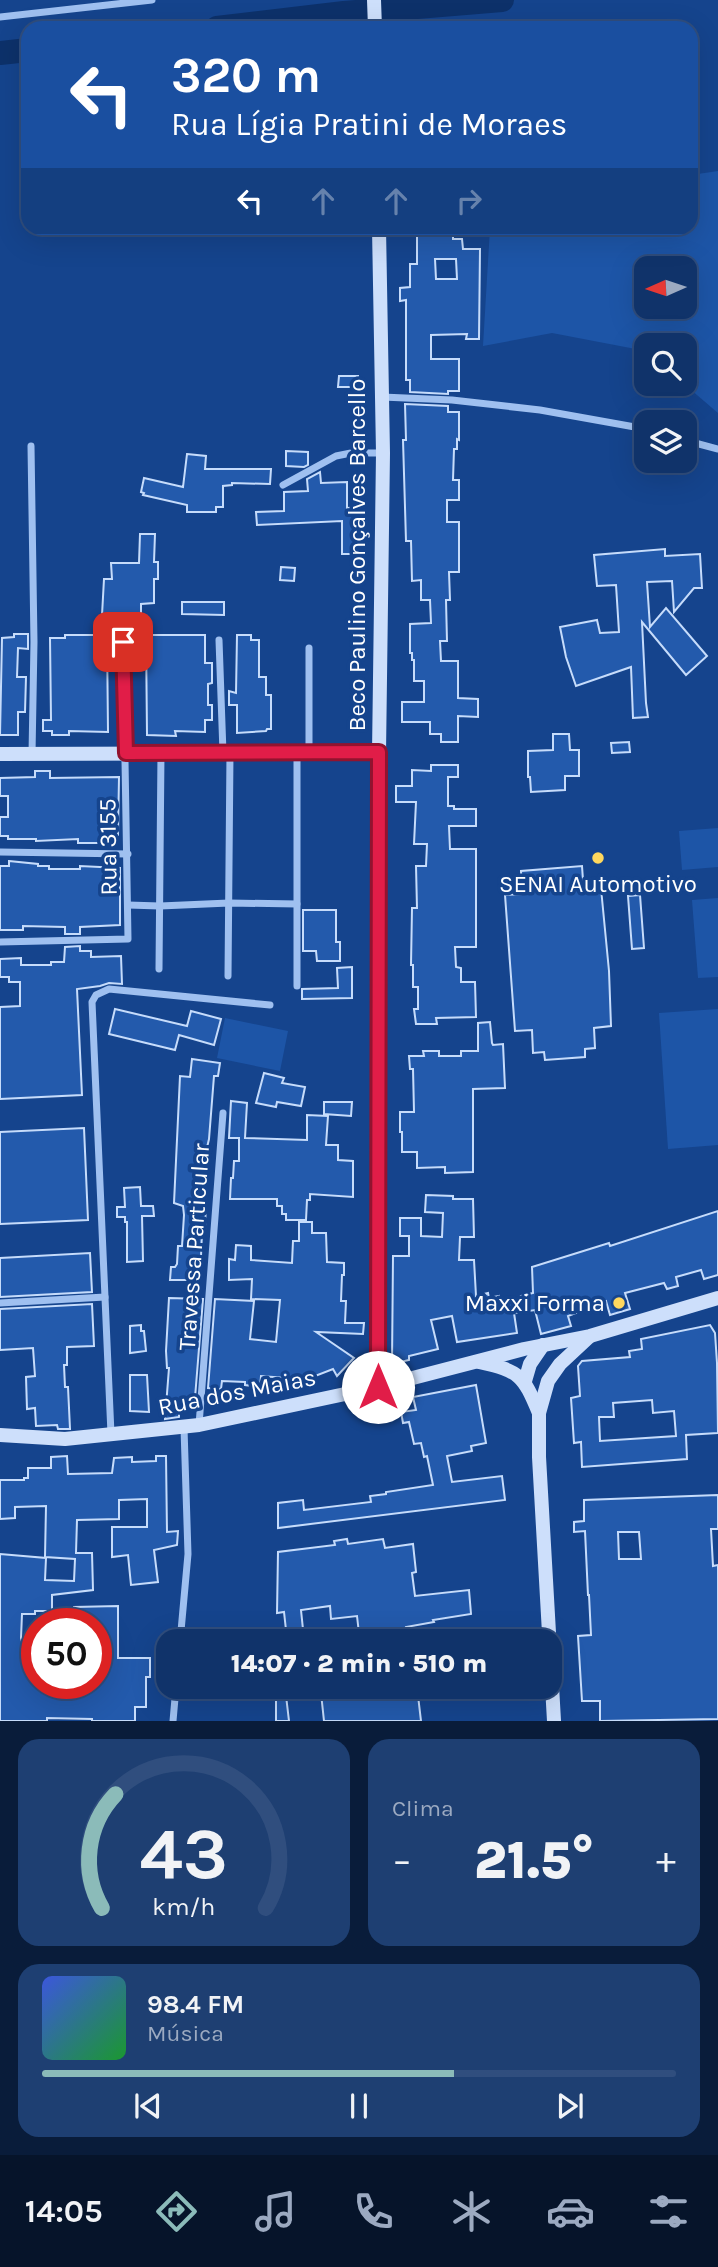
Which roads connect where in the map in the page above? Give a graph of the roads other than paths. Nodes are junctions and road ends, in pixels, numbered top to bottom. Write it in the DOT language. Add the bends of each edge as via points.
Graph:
graph roads {
  1 [pos="152,0"];
  2 [pos="374,0"];
  3 [pos="117,2"];
  4 [pos="0,17"];
  5 [pos="375,21"];
  6 [pos="379,235"];
  7 [pos="382,397"];
  8 [pos="634,427"];
  9 [pos="697,443"];
  10 [pos="31,446"];
  11 [pos="718,449"];
  12 [pos="383,453"];
  13 [pos="282,485"];
  14 [pos="219,640"];
  15 [pos="123,642"];
  16 [pos="309,648"];
  17 [pos="303,752"];
  18 [pos="379,752"];
  19 [pos="126,753"];
  20 [pos="161,753"];
  21 [pos="226,753"];
  22 [pos="0,754"];
  23 [pos="32,754"];
  24 [pos="0,852"];
  25 [pos="128,854"];
  26 [pos="229,903"];
  27 [pos="297,904"];
  28 [pos="128,905"];
  29 [pos="160,906"];
  30 [pos="0,942"];
  31 [pos="159,969"];
  32 [pos="228,976"];
  33 [pos="296,986"];
  34 [pos="270,1004"];
  35 [pos="223,1113"];
  36 [pos="105,1297"];
  37 [pos="718,1298"];
  38 [pos="0,1303"];
  39 [pos="590,1336"];
  40 [pos="534,1350"];
  41 [pos="478,1362"];
  42 [pos="525,1381"];
  43 [pos="548,1381"];
  44 [pos="378,1387"];
  45 [pos="538,1413"];
  46 [pos="199,1425"];
  47 [pos="184,1428"];
  48 [pos="111,1434"];
  49 [pos="0,1435"];
  50 [pos="181,1629"];
  51 [pos="175,1699"];
  52 [pos="173,1721"];
  53 [pos="554,1721"];
  1 -- 3 [label="street"];
  2 -- 5 [label="main road"];
  3 -- 4 [label="street"];
  6 -- 7 [label="main road, Beco Paulino Gonçalves Barcello"];
  7 -- 8 [label="street" via="540,410"];
  7 -- 12 [label="main road, Beco Paulino Gonçalves Barcello"];
  9 -- 11 [label="street"];
  10 -- 23 [label="street"];
  12 -- 13 [label="street" via="336,456"];
  12 -- 18 [label="main road, Beco Paulino Gonçalves Barcello"];
  14 -- 21 [label="street"];
  15 -- 19 [label="street, Rua 3155"];
  16 -- 17 [label="street"];
  17 -- 18 [label="main road"];
  17 -- 21 [label="main road"];
  17 -- 27 [label="street"];
  18 -- 44 [label="main road, Beco Paulino Gonçalves Barcello"];
  19 -- 20 [label="main road"];
  19 -- 23 [label="main road"];
  19 -- 25 [label="street, Rua 3155"];
  20 -- 21 [label="main road"];
  20 -- 29 [label="street"];
  21 -- 26 [label="street"];
  22 -- 23 [label="main road"];
  24 -- 25 [label="street"];
  25 -- 28 [label="street, Rua 3155"];
  26 -- 27 [label="street"];
  26 -- 29 [label="street"];
  26 -- 32 [label="street"];
  27 -- 33 [label="street"];
  28 -- 29 [label="street"];
  28 -- 30 [label="street, Rua 3155" via="128,939"];
  29 -- 31 [label="street"];
  34 -- 36 [label="street" via="109,989 92,1002"];
  35 -- 46 [label="street, Travessa Particular"];
  36 -- 38 [label="street"];
  36 -- 48 [label="street"];
  37 -- 39 [label="main road, Rua dos Maias"];
  39 -- 40 [label="main road, Rua dos Maias"];
  39 -- 43 [label="main road, Rua dos Maias"];
  40 -- 41 [label="main road, Rua dos Maias"];
  40 -- 42 [label="main road"];
  40 -- 43 [label="main road"];
  41 -- 42 [label="main road, Rua dos Maias" via="513,1372"];
  41 -- 44 [label="main road, Rua dos Maias"];
  42 -- 45 [label="main road"];
  43 -- 45 [label="main road"];
  44 -- 46 [label="main road, Rua dos Maias"];
  45 -- 53 [label="main road"];
  46 -- 47 [label="main road, Rua dos Maias"];
  47 -- 48 [label="main road, Rua dos Maias"];
  47 -- 50 [label="street" via="188,1554"];
  48 -- 49 [label="main road, Rua dos Maias" via="65,1438"];
  51 -- 52 [label="street"];
}
